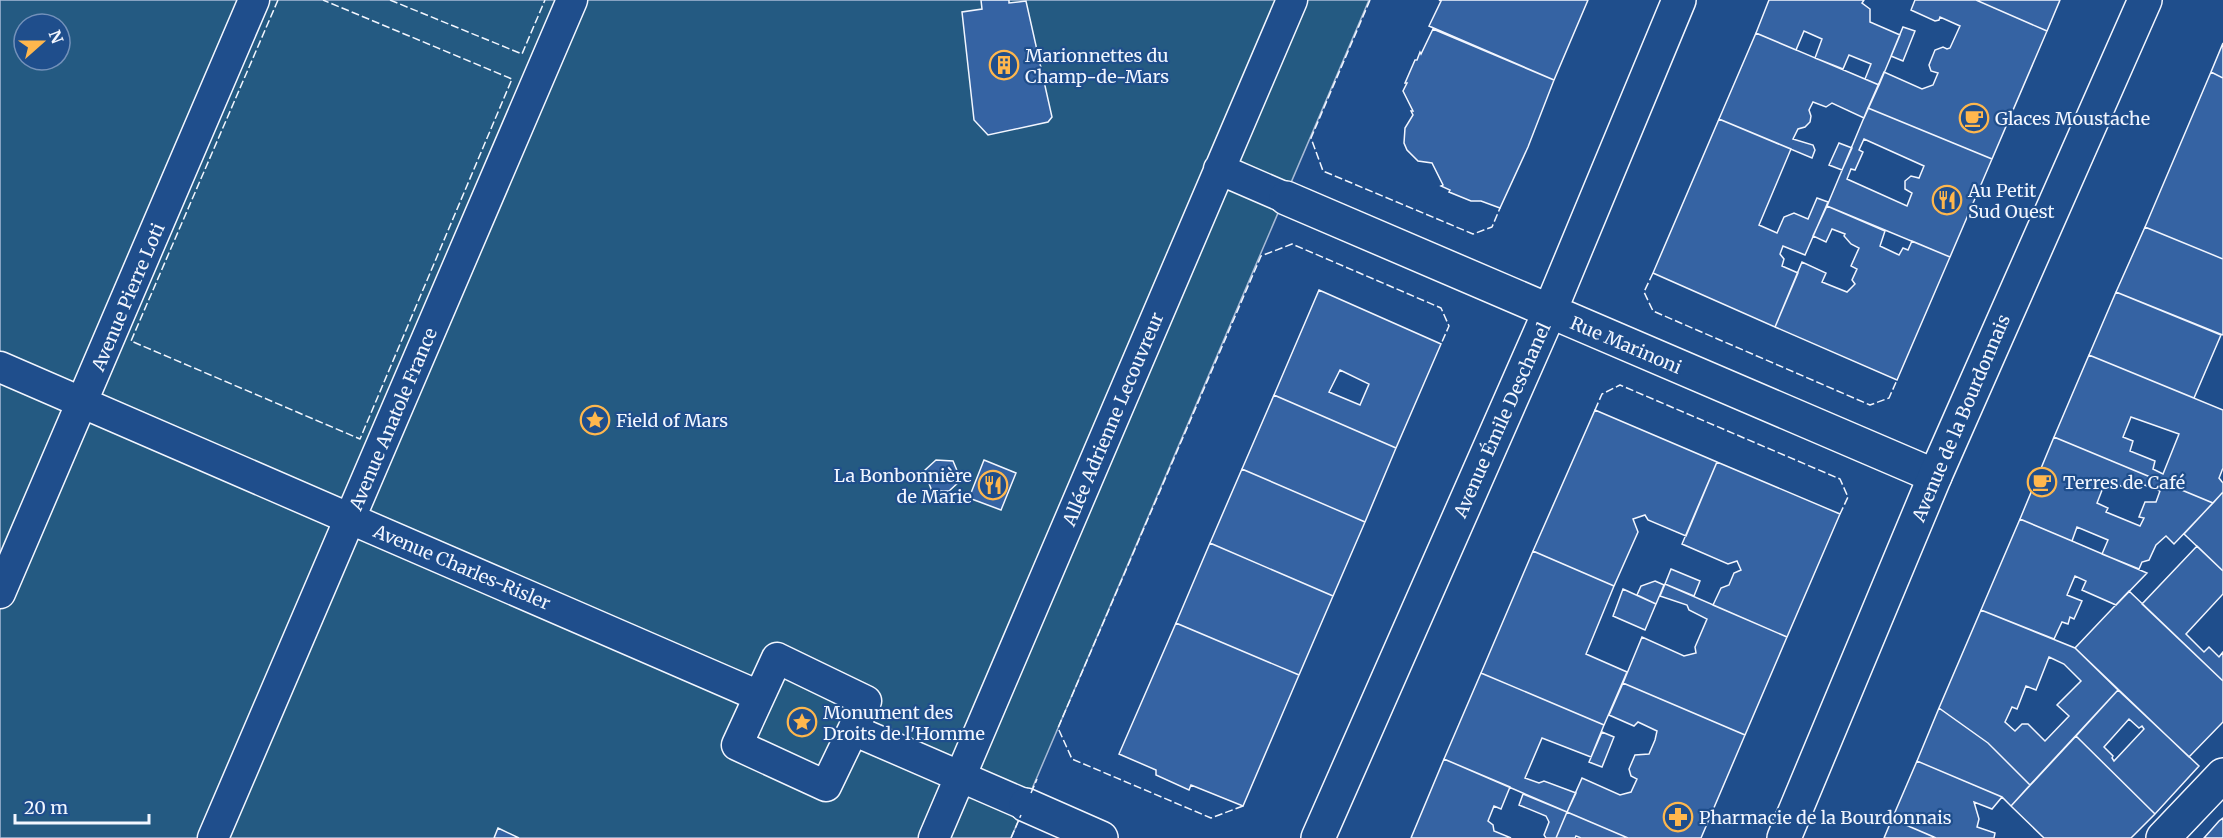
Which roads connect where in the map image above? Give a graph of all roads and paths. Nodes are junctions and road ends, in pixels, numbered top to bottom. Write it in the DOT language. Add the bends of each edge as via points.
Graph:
graph roads {
  1 [pos="254,0"];
  2 [pos="572,0"];
  3 [pos="1292,0"];
  4 [pos="1679,0"];
  5 [pos="2145,0"];
  6 [pos="1220,169"];
  7 [pos="1286,198"];
  8 [pos="1549,312"];
  9 [pos="0,367"];
  10 [pos="83,403"];
  11 [pos="1935,476"];
  12 [pos="350,519"];
  13 [pos="0,593"];
  14 [pos="759,696"];
  15 [pos="852,730"];
  16 [pos="2223,775"];
  17 [pos="960,777"];
  18 [pos="1026,805"];
  19 [pos="213,838"];
  20 [pos="934,838"];
  21 [pos="1101,838"];
  22 [pos="1318,838"];
  23 [pos="1784,838"];
  24 [pos="2163,838"];
  1 -- 10 [label="street, Avenue Pierre Loti"];
  2 -- 12 [label="street, Avenue Anatole France"];
  3 -- 6 [label="street, Allée Adrienne Lecouvreur"];
  4 -- 8 [label="street, Avenue Émile Deschanel"];
  5 -- 11 [label="street, Avenue de la Bourdonnais"];
  6 -- 7 [label="street"];
  6 -- 17 [label="street, Allée Adrienne Lecouvreur"];
  7 -- 8 [label="street, Rue Marinoni"];
  8 -- 11 [label="street, Rue Marinoni"];
  8 -- 22 [label="street, Avenue Émile Deschanel"];
  9 -- 10 [label="street, Avenue Charles-Risler"];
  10 -- 12 [label="street, Avenue Charles-Risler"];
  10 -- 13 [label="street, Avenue Pierre Loti"];
  11 -- 23 [label="street, Avenue de la Bourdonnais"];
  12 -- 14 [label="street, Avenue Charles-Risler"];
  12 -- 19 [label="street, Avenue Anatole France"];
  14 -- 15 [label="street" via="777,658 866,701"];
  14 -- 15 [label="street" via="738,745 826,786"];
  15 -- 17 [label="street"];
  16 -- 24 [label="street"];
  17 -- 18 [label="street"];
  17 -- 20 [label="street, Allée Adrienne Lecouvreur"];
  18 -- 21 [label="street"];
}
